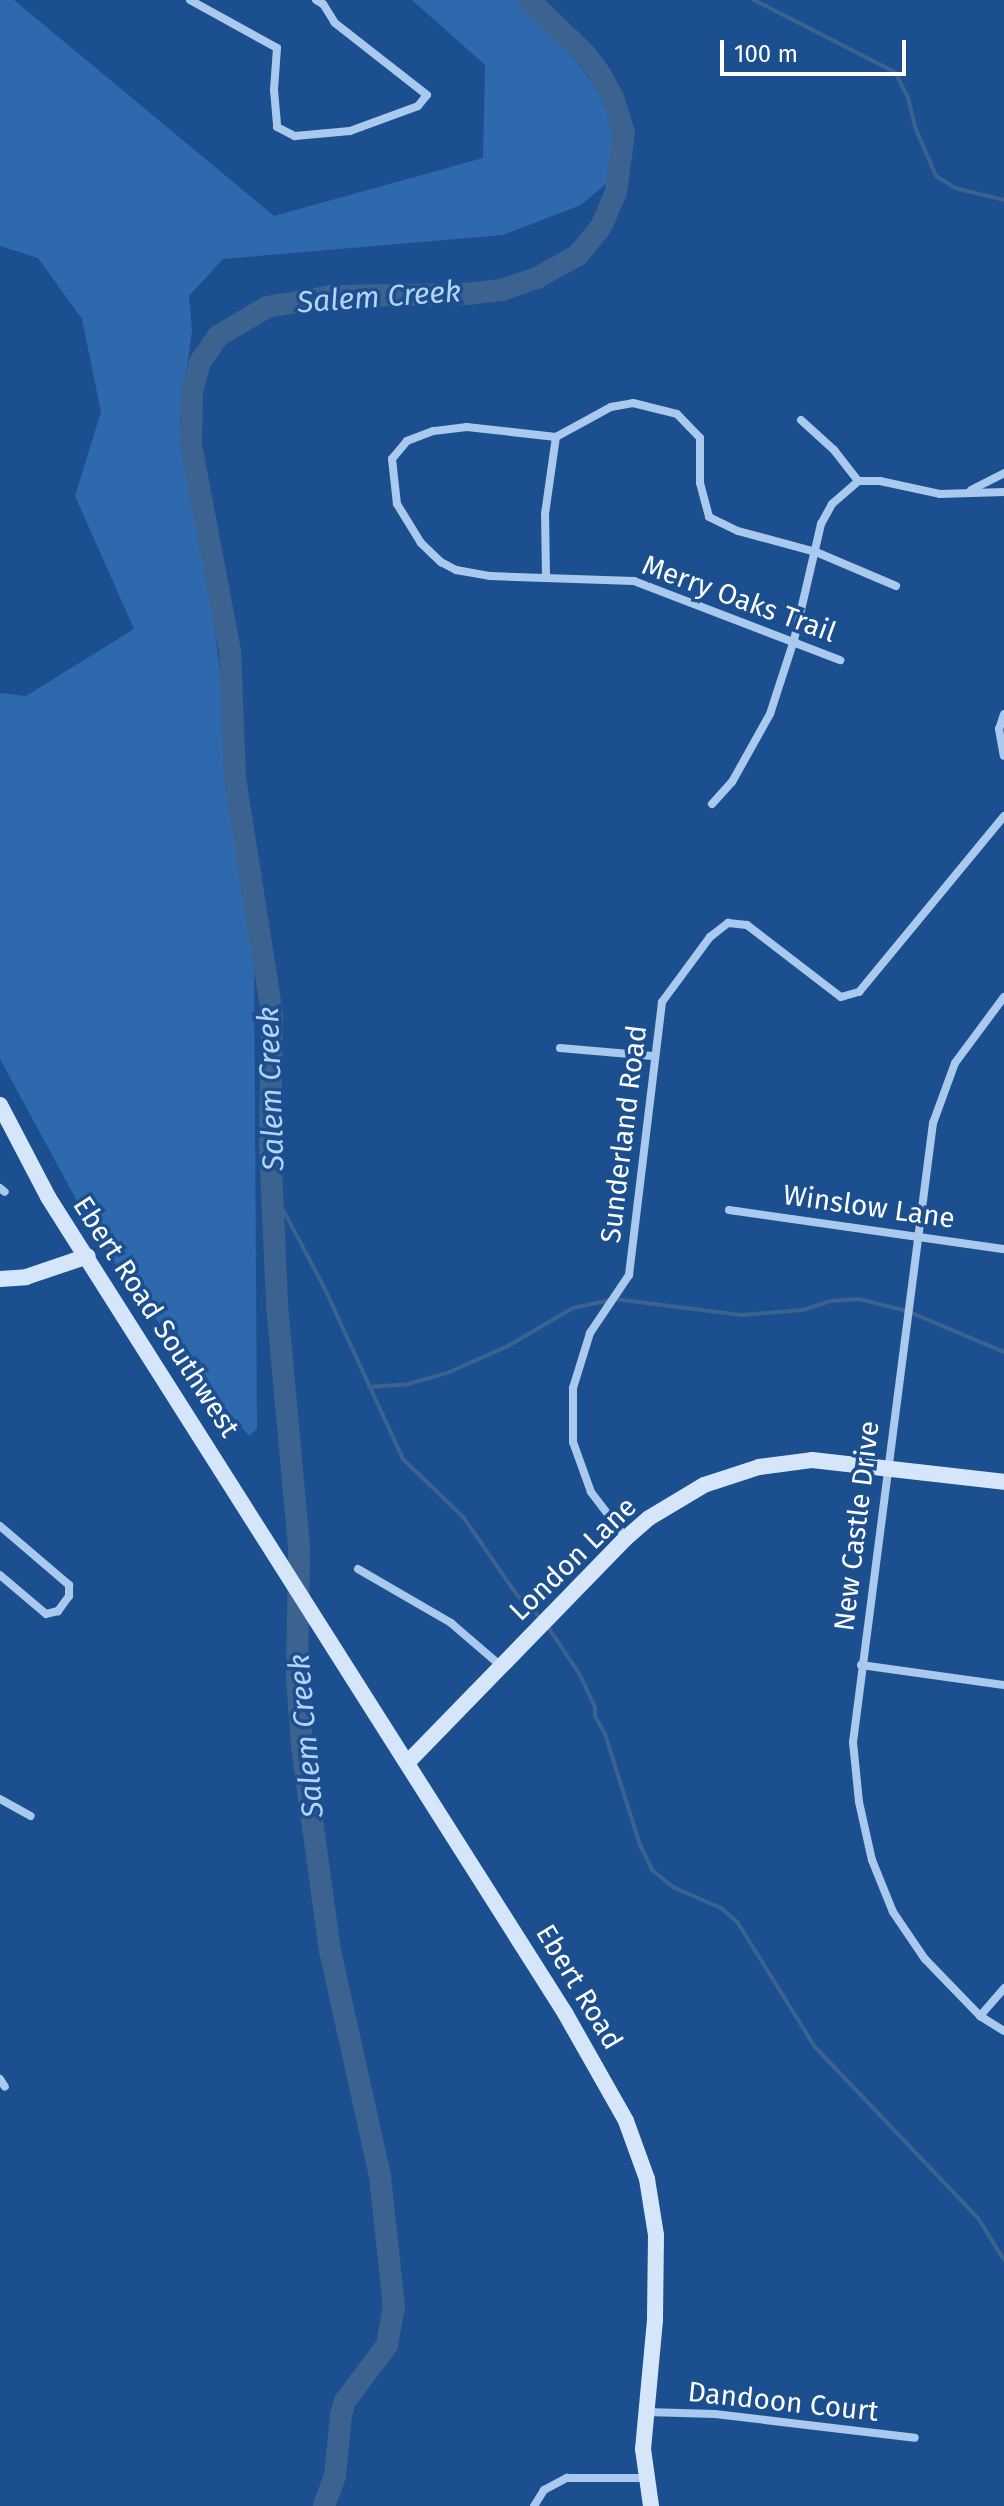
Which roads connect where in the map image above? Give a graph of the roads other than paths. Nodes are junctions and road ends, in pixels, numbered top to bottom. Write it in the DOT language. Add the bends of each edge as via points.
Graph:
graph roads {
  1 [pos="190,0"];
  2 [pos="316,0"];
  3 [pos="801,420"];
  4 [pos="556,437"];
  5 [pos="1004,473"];
  6 [pos="858,481"];
  7 [pos="970,490"];
  8 [pos="1004,492"];
  9 [pos="816,552"];
  10 [pos="546,576"];
  11 [pos="896,586"];
  12 [pos="794,640"];
  13 [pos="840,660"];
  14 [pos="1004,714"];
  15 [pos="1004,756"];
  16 [pos="712,804"];
  17 [pos="1004,816"];
  18 [pos="1004,997"];
  19 [pos="560,1048"];
  20 [pos="653,1056"];
  21 [pos="0,1105"];
  22 [pos="729,1210"];
  23 [pos="917,1234"];
  24 [pos="1004,1249"];
  25 [pos="88,1256"];
  26 [pos="0,1279"];
  27 [pos="886,1466"];
  28 [pos="1004,1482"];
  29 [pos="1,1529"];
  30 [pos="626,1538"];
  31 [pos="276,1552"];
  32 [pos="358,1569"];
  33 [pos="0,1575"];
  34 [pos="861,1665"];
  35 [pos="502,1666"];
  36 [pos="1004,1685"];
  37 [pos="408,1762"];
  38 [pos="0,1799"];
  39 [pos="31,1816"];
  40 [pos="1004,1988"];
  41 [pos="980,2016"];
  42 [pos="1004,2031"];
  43 [pos="646,2412"];
  44 [pos="915,2438"];
  45 [pos="646,2478"];
  46 [pos="534,2506"];
  47 [pos="651,2506"];
  1 -- 2 [label="street" via="277,48 277,127 295,136 350,131 418,106 427,95 335,23"];
  3 -- 6 [label="street"];
  4 -- 9 [label="street" via="622,404 667,409 700,438 700,483 709,517 738,531"];
  4 -- 10 [label="street" via="545,514"];
  4 -- 10 [label="street, Merry Oaks Trail" via="450,428 407,441 392,459 397,504 421,543 441,562 473,574"];
  5 -- 7 [label="street"];
  6 -- 7 [label="street" via="940,494"];
  6 -- 9 [label="street" via="832,504 821,524"];
  7 -- 8 [label="street"];
  9 -- 11 [label="street"];
  9 -- 12 [label="street"];
  10 -- 12 [label="street, Merry Oaks Trail" via="634,581"];
  12 -- 13 [label="street, Merry Oaks Trail"];
  12 -- 16 [label="street" via="770,714 732,782"];
  14 -- 15 [label="street" via="999,729"];
  17 -- 20 [label="street, Sunderland Road" via="859,992 841,997 747,925 728,923 710,937 662,1002"];
  18 -- 23 [label="street, New Castle Drive" via="955,1063 937,1111"];
  19 -- 20 [label="street"];
  20 -- 30 [label="street, Sunderland Road" via="629,1275 590,1333 573,1388 573,1442 591,1492"];
  21 -- 25 [label="main road, Ebert Road Southwest" via="48,1197"];
  22 -- 23 [label="street, Winslow Lane"];
  23 -- 24 [label="street, Winslow Lane"];
  23 -- 27 [label="street, New Castle Drive"];
  25 -- 26 [label="main road" via="26,1277"];
  25 -- 31 [label="main road, Ebert Road Southwest"];
  27 -- 28 [label="main road, London Lane"];
  27 -- 30 [label="main road, London Lane" via="788,1461 733,1474 672,1503"];
  27 -- 34 [label="street, New Castle Drive"];
  29 -- 33 [label="street" via="69,1585 69,1596 58,1611 46,1614"];
  30 -- 35 [label="main road, London Lane"];
  31 -- 37 [label="main road, Ebert Road"];
  32 -- 35 [label="street" via="451,1623"];
  34 -- 36 [label="street"];
  34 -- 41 [label="street, New Castle Drive" via="853,1742 872,1860 893,1912 925,1959"];
  35 -- 37 [label="main road, London Lane"];
  37 -- 43 [label="main road, Ebert Road" via="614,2095 637,2147 656,2248"];
  38 -- 39 [label="street"];
  40 -- 41 [label="street"];
  41 -- 42 [label="street, New Castle Drive"];
  43 -- 44 [label="street, Dandoon Court" via="715,2414"];
  43 -- 45 [label="main road, Ebert Road"];
  45 -- 46 [label="street" via="567,2478 544,2490"];
  45 -- 47 [label="main road, Ebert Road"];
}
